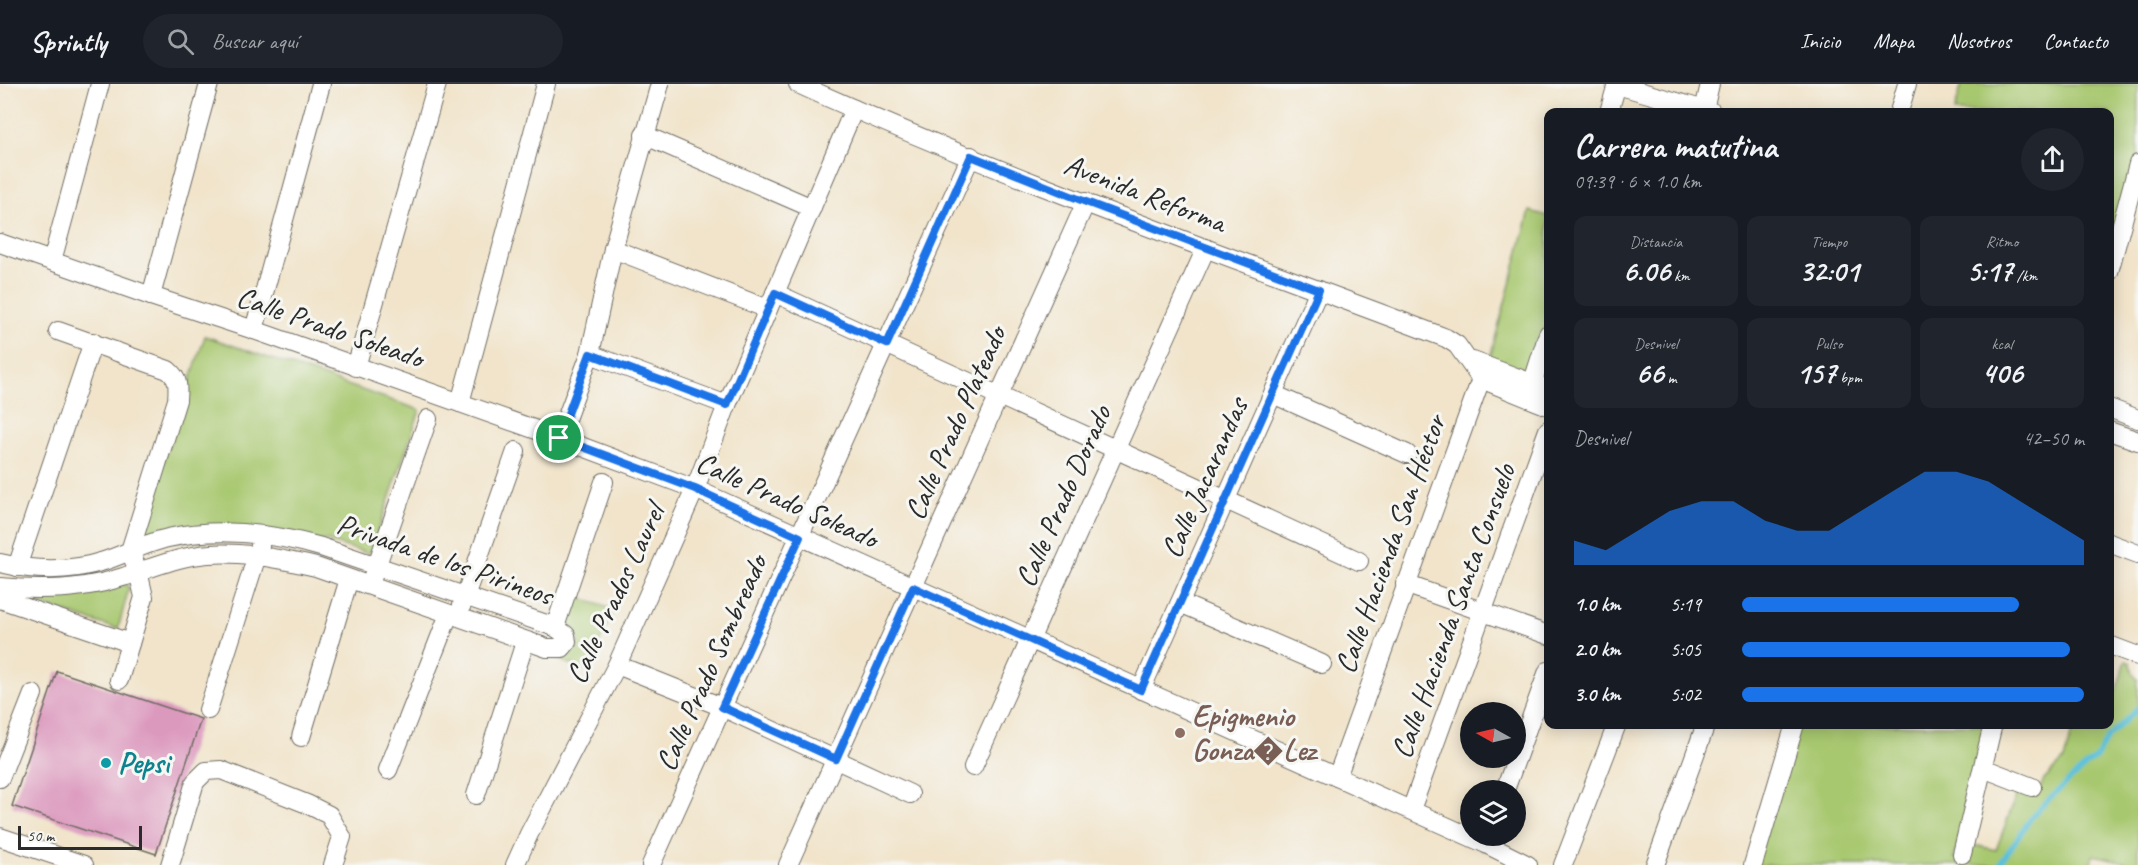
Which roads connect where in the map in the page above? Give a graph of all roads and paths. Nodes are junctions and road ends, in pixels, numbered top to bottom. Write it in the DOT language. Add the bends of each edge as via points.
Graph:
graph roads {
  1 [pos="100,84"];
  2 [pos="209,84"];
  3 [pos="321,84"];
  4 [pos="436,84"];
  5 [pos="546,84"];
  6 [pos="660,84"];
  7 [pos="798,84"];
  8 [pos="1617,84"];
  9 [pos="1710,84"];
  10 [pos="1907,84"];
  11 [pos="1611,108"];
  12 [pos="1698,108"];
  13 [pos="1708,108"];
  14 [pos="1900,108"];
  15 [pos="854,109"];
  16 [pos="644,135"];
  17 [pos="971,156"];
  18 [pos="2138,164"];
  19 [pos="1086,202"];
  20 [pos="812,208"];
  21 [pos="0,243"];
  22 [pos="1206,248"];
  23 [pos="613,249"];
  24 [pos="2114,253"];
  25 [pos="52,261"];
  26 [pos="1319,290"];
  27 [pos="151,296"];
  28 [pos="772,301"];
  29 [pos="58,330"];
  30 [pos="255,330"];
  31 [pos="93,342"];
  32 [pos="887,344"];
  33 [pos="1544,353"];
  34 [pos="590,354"];
  35 [pos="356,367"];
  36 [pos="1482,371"];
  37 [pos="1536,390"];
  38 [pos="1273,394"];
  39 [pos="999,395"];
  40 [pos="460,403"];
  41 [pos="727,405"];
  42 [pos="2114,410"];
  43 [pos="2138,418"];
  44 [pos="428,419"];
  45 [pos="2114,433"];
  46 [pos="559,438"];
  47 [pos="1544,441"];
  48 [pos="2138,441"];
  49 [pos="1115,449"];
  50 [pos="516,451"];
  51 [pos="1407,454"];
  52 [pos="604,482"];
  53 [pos="695,489"];
  54 [pos="1226,500"];
  55 [pos="262,535"];
  56 [pos="800,537"];
  57 [pos="2114,545"];
  58 [pos="130,551"];
  59 [pos="2138,554"];
  60 [pos="257,557"];
  61 [pos="1359,561"];
  62 [pos="8,565"];
  63 [pos="377,565"];
  64 [pos="138,571"];
  65 [pos="349,579"];
  66 [pos="1406,584"];
  67 [pos="370,586"];
  68 [pos="0,587"];
  69 [pos="913,587"];
  70 [pos="466,595"];
  71 [pos="0,599"];
  72 [pos="1180,603"];
  73 [pos="1483,611"];
  74 [pos="453,616"];
  75 [pos="555,627"];
  76 [pos="1544,634"];
  77 [pos="1030,640"];
  78 [pos="525,642"];
  79 [pos="130,644"];
  80 [pos="2114,647"];
  81 [pos="2138,657"];
  82 [pos="617,664"];
  83 [pos="1322,664"];
  84 [pos="119,680"];
  85 [pos="1544,682"];
  86 [pos="1141,690"];
  87 [pos="33,694"];
  88 [pos="722,707"];
  89 [pos="208,710"];
  90 [pos="1615,729"];
  91 [pos="1704,729"];
  92 [pos="1794,729"];
  93 [pos="1993,729"];
  94 [pos="301,737"];
  95 [pos="836,759"];
  96 [pos="973,767"];
  97 [pos="1983,768"];
  98 [pos="388,770"];
  99 [pos="1337,777"];
  100 [pos="0,778"];
  101 [pos="1509,780"];
  102 [pos="2032,787"];
  103 [pos="910,794"];
  104 [pos="476,795"];
  105 [pos="1411,810"];
  106 [pos="1460,829"];
  107 [pos="0,837"];
  108 [pos="1497,846"];
  109 [pos="1962,854"];
  110 [pos="84,865"];
  111 [pos="170,865"];
  112 [pos="333,865"];
  113 [pos="515,865"];
  114 [pos="651,865"];
  115 [pos="788,865"];
  116 [pos="1528,865"];
  117 [pos="1563,865"];
  118 [pos="1655,865"];
  119 [pos="1753,865"];
  1 -- 25 [label="street"];
  2 -- 27 [label="street"];
  3 -- 30 [label="street"];
  4 -- 35 [label="street"];
  5 -- 40 [label="street"];
  6 -- 16 [label="street"];
  7 -- 15 [label="street, Avenida Reforma"];
  8 -- 11 [label="street"];
  8 -- 12 [label="street"];
  9 -- 13 [label="street"];
  10 -- 14 [label="street"];
  15 -- 17 [label="street, Avenida Reforma"];
  15 -- 20 [label="street, Calle Prados Laurel"];
  16 -- 20 [label="street"];
  16 -- 23 [label="street"];
  17 -- 19 [label="street, Avenida Reforma"];
  17 -- 32 [label="street, Calle Prado Sombreado"];
  18 -- 24 [label="street"];
  19 -- 22 [label="street, Avenida Reforma"];
  19 -- 39 [label="street, Calle Prado Plateado"];
  20 -- 28 [label="street, Calle Prados Laurel"];
  21 -- 25 [label="street, Calle Prado Soleado"];
  22 -- 26 [label="street, Avenida Reforma"];
  22 -- 49 [label="street, Calle Prado Dorado"];
  23 -- 28 [label="street"];
  23 -- 34 [label="street"];
  25 -- 27 [label="street, Calle Prado Soleado"];
  26 -- 36 [label="street, Avenida Reforma" via="1446,338"];
  26 -- 38 [label="street, Calle Jacarandas"];
  27 -- 30 [label="street, Calle Prado Soleado"];
  28 -- 32 [label="street"];
  28 -- 41 [label="street, Calle Prados Laurel"];
  29 -- 31 [label="street"];
  30 -- 35 [label="street, Calle Prado Soleado"];
  31 -- 58 [label="street" via="168,370 176,377 178,386"];
  31 -- 62 [label="street"];
  32 -- 39 [label="street"];
  32 -- 56 [label="street, Calle Prado Sombreado"];
  33 -- 37 [label="street"];
  34 -- 41 [label="street"];
  34 -- 46 [label="street"];
  35 -- 40 [label="street, Calle Prado Soleado"];
  36 -- 37 [label="street, Avenida Reforma"];
  36 -- 66 [label="street, Calle Hacienda San Héctor"];
  38 -- 51 [label="street"];
  38 -- 54 [label="street, Calle Jacarandas"];
  39 -- 49 [label="street"];
  39 -- 69 [label="street, Calle Prado Plateado"];
  40 -- 46 [label="street, Calle Prado Soleado"];
  41 -- 53 [label="street, Calle Prados Laurel"];
  42 -- 43 [label="street"];
  44 -- 63 [label="street"];
  45 -- 48 [label="street"];
  46 -- 53 [label="street, Calle Prado Soleado"];
  47 -- 73 [label="street, Calle Hacienda Santa Consuelo"];
  49 -- 54 [label="street"];
  49 -- 77 [label="street, Calle Prado Dorado"];
  50 -- 70 [label="street"];
  52 -- 75 [label="street"];
  53 -- 56 [label="street, Calle Prado Soleado"];
  53 -- 82 [label="street, Calle Prados Laurel"];
  54 -- 61 [label="street"];
  54 -- 72 [label="street, Calle Jacarandas"];
  55 -- 58 [label="street, Privada de los Pirineos" via="225,531 193,534 166,538"];
  55 -- 60 [label="street"];
  55 -- 63 [label="street, Privada de los Pirineos" via="305,542"];
  56 -- 69 [label="street, Calle Prado Soleado"];
  56 -- 88 [label="street, Calle Prado Sombreado"];
  57 -- 59 [label="street"];
  58 -- 62 [label="street, Privada de los Pirineos" via="64,569"];
  58 -- 64 [label="street"];
  60 -- 64 [label="street, Privada de los Pirineos" via="194,556"];
  60 -- 65 [label="street, Privada de los Pirineos" via="308,565"];
  60 -- 89 [label="street"];
  63 -- 67 [label="street"];
  63 -- 70 [label="street, Privada de los Pirineos"];
  64 -- 68 [label="street, Privada de los Pirineos" via="84,586"];
  64 -- 79 [label="street" via="144,597"];
  65 -- 67 [label="street, Privada de los Pirineos"];
  65 -- 94 [label="street"];
  66 -- 73 [label="street"];
  66 -- 99 [label="street, Calle Hacienda San Héctor"];
  67 -- 74 [label="street, Privada de los Pirineos"];
  69 -- 77 [label="street, Calle Prado Soleado"];
  69 -- 95 [label="street, Calle Prado Plateado"];
  70 -- 74 [label="street"];
  70 -- 75 [label="street, Privada de los Pirineos"];
  71 -- 79 [label="street"];
  72 -- 83 [label="street"];
  72 -- 86 [label="street, Calle Jacarandas"];
  73 -- 76 [label="street"];
  73 -- 105 [label="street, Calle Hacienda Santa Consuelo"];
  74 -- 78 [label="street, Privada de los Pirineos"];
  74 -- 98 [label="street"];
  75 -- 78 [label="street, Privada de los Pirineos" via="566,635 567,642 562,648"];
  77 -- 86 [label="street, Calle Prado Soleado"];
  77 -- 96 [label="street, Calle Prado Dorado"];
  78 -- 104 [label="street"];
  79 -- 84 [label="street"];
  80 -- 81 [label="street"];
  82 -- 88 [label="street"];
  82 -- 113 [label="street, Calle Prados Laurel"];
  85 -- 101 [label="street"];
  86 -- 99 [label="street, Calle Prado Soleado"];
  87 -- 100 [label="street"];
  88 -- 95 [label="street"];
  88 -- 114 [label="street, Calle Prado Sombreado"];
  90 -- 117 [label="street"];
  91 -- 118 [label="street"];
  92 -- 119 [label="street"];
  93 -- 97 [label="street"];
  95 -- 103 [label="street"];
  95 -- 115 [label="street, Calle Prado Plateado"];
  97 -- 102 [label="street"];
  97 -- 109 [label="street"];
  99 -- 105 [label="street, Calle Prado Soleado"];
  105 -- 106 [label="street, Calle Prado Soleado"];
  107 -- 110 [label="street"];
  108 -- 116 [label="street, Calle Prado Soleado"];
  111 -- 112 [label="street" via="195,783 206,771 221,770 329,815 342,837"];
}
